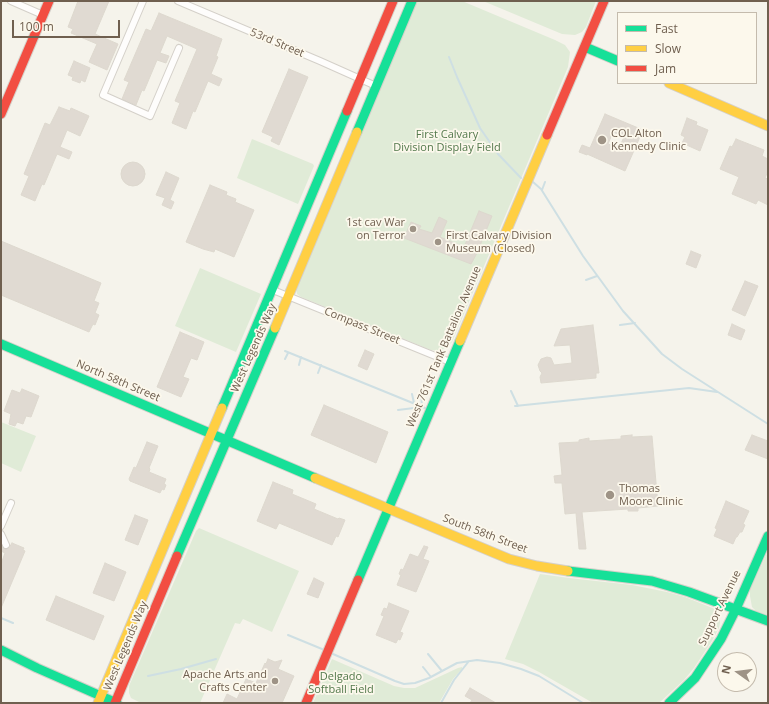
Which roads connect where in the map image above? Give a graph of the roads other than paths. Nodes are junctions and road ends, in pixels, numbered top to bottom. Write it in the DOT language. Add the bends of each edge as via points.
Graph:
graph roads {
  1 [pos="11,1"];
  2 [pos="49,1"];
  3 [pos="143,1"];
  4 [pos="178,1"];
  5 [pos="393,1"];
  6 [pos="412,1"];
  7 [pos="604,1"];
  8 [pos="43,15"];
  9 [pos="585,47"];
  10 [pos="179,48"];
  11 [pos="617,61"];
  12 [pos="361,79"];
  13 [pos="671,84"];
  14 [pos="376,86"];
  15 [pos="1,114"];
  16 [pos="768,126"];
  17 [pos="273,290"];
  18 [pos="289,297"];
  19 [pos="1,344"];
  20 [pos="450,362"];
  21 [pos="211,434"];
  22 [pos="226,440"];
  23 [pos="12,503"];
  24 [pos="389,509"];
  25 [pos="1,526"];
  26 [pos="1,534"];
  27 [pos="768,536"];
  28 [pos="6,545"];
  29 [pos="736,609"];
  30 [pos="768,621"];
  31 [pos="1,650"];
  32 [pos="100,700"];
  33 [pos="116,703"];
  34 [pos="306,703"];
  35 [pos="669,703"];
  1 -- 8 [label="street"];
  2 -- 8 [label="street"];
  3 -- 10 [label="street" via="103,95 150,116"];
  4 -- 12 [label="street, 53rd Street"];
  5 -- 12 [label="street, West Legends Way"];
  6 -- 14 [label="street, West Legends Way"];
  7 -- 9 [label="street, West 761st Tank Battalion Avenue"];
  8 -- 15 [label="street"];
  9 -- 11 [label="street"];
  9 -- 20 [label="street, West 761st Tank Battalion Avenue"];
  12 -- 14 [label="street, 53rd Street"];
  12 -- 17 [label="street, West Legends Way"];
  13 -- 16 [label="street"];
  14 -- 18 [label="street, West Legends Way"];
  17 -- 18 [label="street, Compass Street"];
  17 -- 21 [label="street, West Legends Way"];
  18 -- 20 [label="street, Compass Street"];
  18 -- 22 [label="street, West Legends Way"];
  19 -- 21 [label="street, North 58th Street"];
  20 -- 24 [label="street, West 761st Tank Battalion Avenue"];
  21 -- 22 [label="street, North 58th Street"];
  21 -- 32 [label="street, West Legends Way"];
  22 -- 24 [label="street, South 58th Street"];
  22 -- 33 [label="street, West Legends Way"];
  23 -- 25 [label="street"];
  24 -- 29 [label="street, South 58th Street" via="509,558 565,571 652,582"];
  24 -- 34 [label="street, West 761st Tank Battalion Avenue"];
  26 -- 28 [label="street"];
  27 -- 29 [label="street, Support Avenue"];
  29 -- 30 [label="street, South 58th Street"];
  29 -- 35 [label="street, Support Avenue" via="707,662 695,678"];
  31 -- 32 [label="street"];
  32 -- 33 [label="street"];
}
